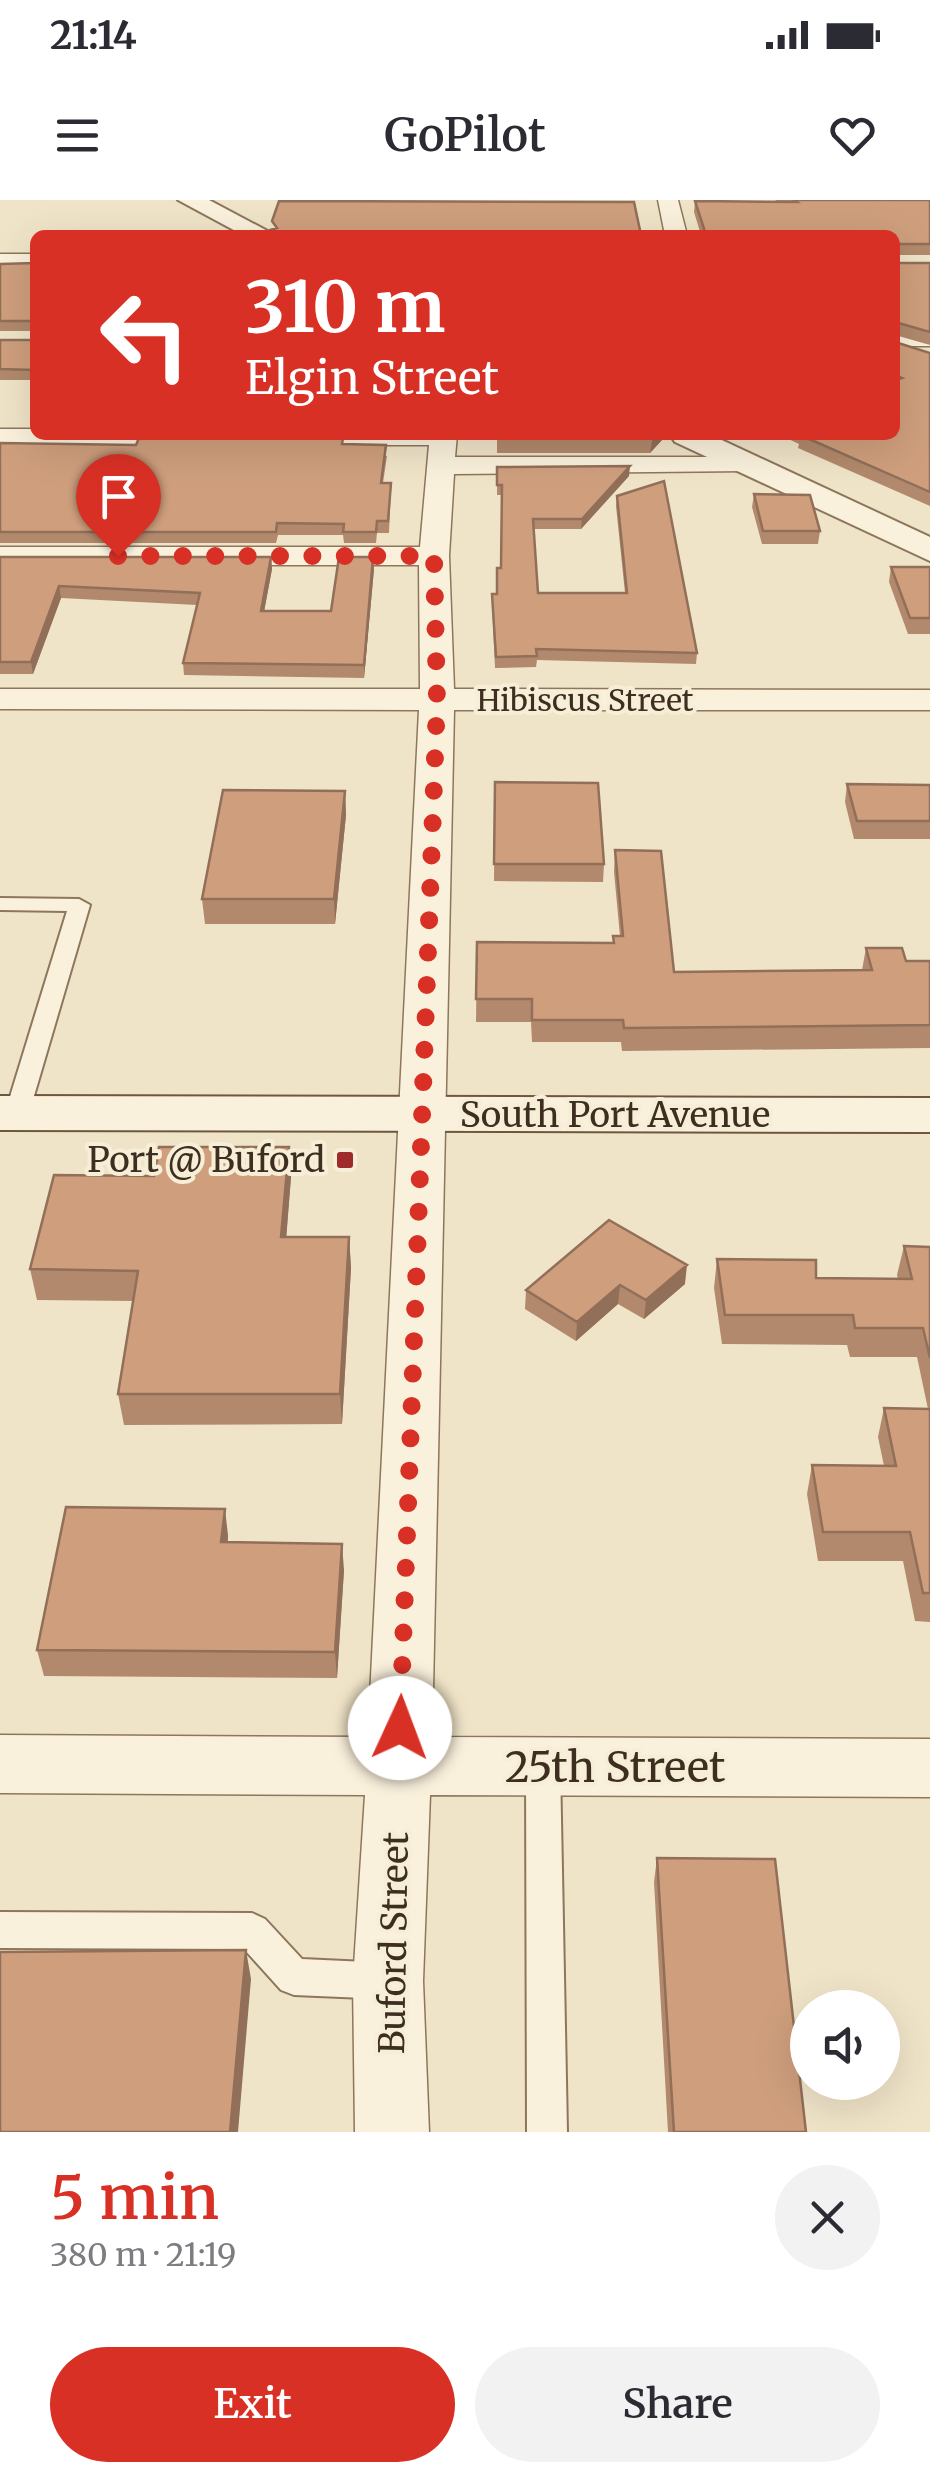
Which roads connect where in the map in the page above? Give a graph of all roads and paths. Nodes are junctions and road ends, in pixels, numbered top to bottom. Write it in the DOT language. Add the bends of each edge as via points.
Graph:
graph roads {
  1 [pos="190,200"];
  2 [pos="668,200"];
  3 [pos="253,230"];
  4 [pos="675,230"];
  5 [pos="0,261"];
  6 [pos="30,261"];
  7 [pos="930,339"];
  8 [pos="900,342"];
  9 [pos="900,344"];
  10 [pos="930,357"];
  11 [pos="0,437"];
  12 [pos="30,438"];
  13 [pos="147,440"];
  14 [pos="696,440"];
  15 [pos="442,446"];
  16 [pos="746,464"];
  17 [pos="930,550"];
  18 [pos="0,556"];
  19 [pos="434,556"];
  20 [pos="0,699"];
  21 [pos="930,700"];
  22 [pos="437,701"];
  23 [pos="0,904"];
  24 [pos="9,1113"];
  25 [pos="422,1115"];
  26 [pos="930,1115"];
  27 [pos="0,1764"];
  28 [pos="399,1766"];
  29 [pos="543,1766"];
  30 [pos="930,1768"];
  31 [pos="0,1930"];
  32 [pos="388,1981"];
  33 [pos="392,2132"];
  34 [pos="547,2132"];
  1 -- 3 [label="main road"];
  2 -- 4 [label="street"];
  5 -- 6 [label="street"];
  7 -- 8 [label="street"];
  9 -- 10 [label="street"];
  11 -- 12 [label="street"];
  13 -- 15 [label="street"];
  14 -- 16 [label="main road"];
  15 -- 16 [label="street"];
  15 -- 19 [label="street, Buford Street"];
  16 -- 17 [label="main road"];
  18 -- 19 [label="street"];
  19 -- 22 [label="street, Buford Street"];
  20 -- 22 [label="street, Hibiscus Street"];
  21 -- 22 [label="street, Hibiscus Street"];
  22 -- 25 [label="street, Buford Street"];
  23 -- 24 [label="lane" via="79,904"];
  24 -- 25 [label="main road, South Port Avenue"];
  25 -- 26 [label="main road, South Port Avenue"];
  25 -- 28 [label="street, Buford Street"];
  27 -- 28 [label="street, 25th Street"];
  28 -- 29 [label="street, 25th Street"];
  28 -- 32 [label="street, Buford Street"];
  29 -- 30 [label="street, 25th Street"];
  29 -- 34 [label="lane"];
  31 -- 32 [label="lane" via="252,1931 294,1977"];
  32 -- 33 [label="street, Buford Street"];
}
